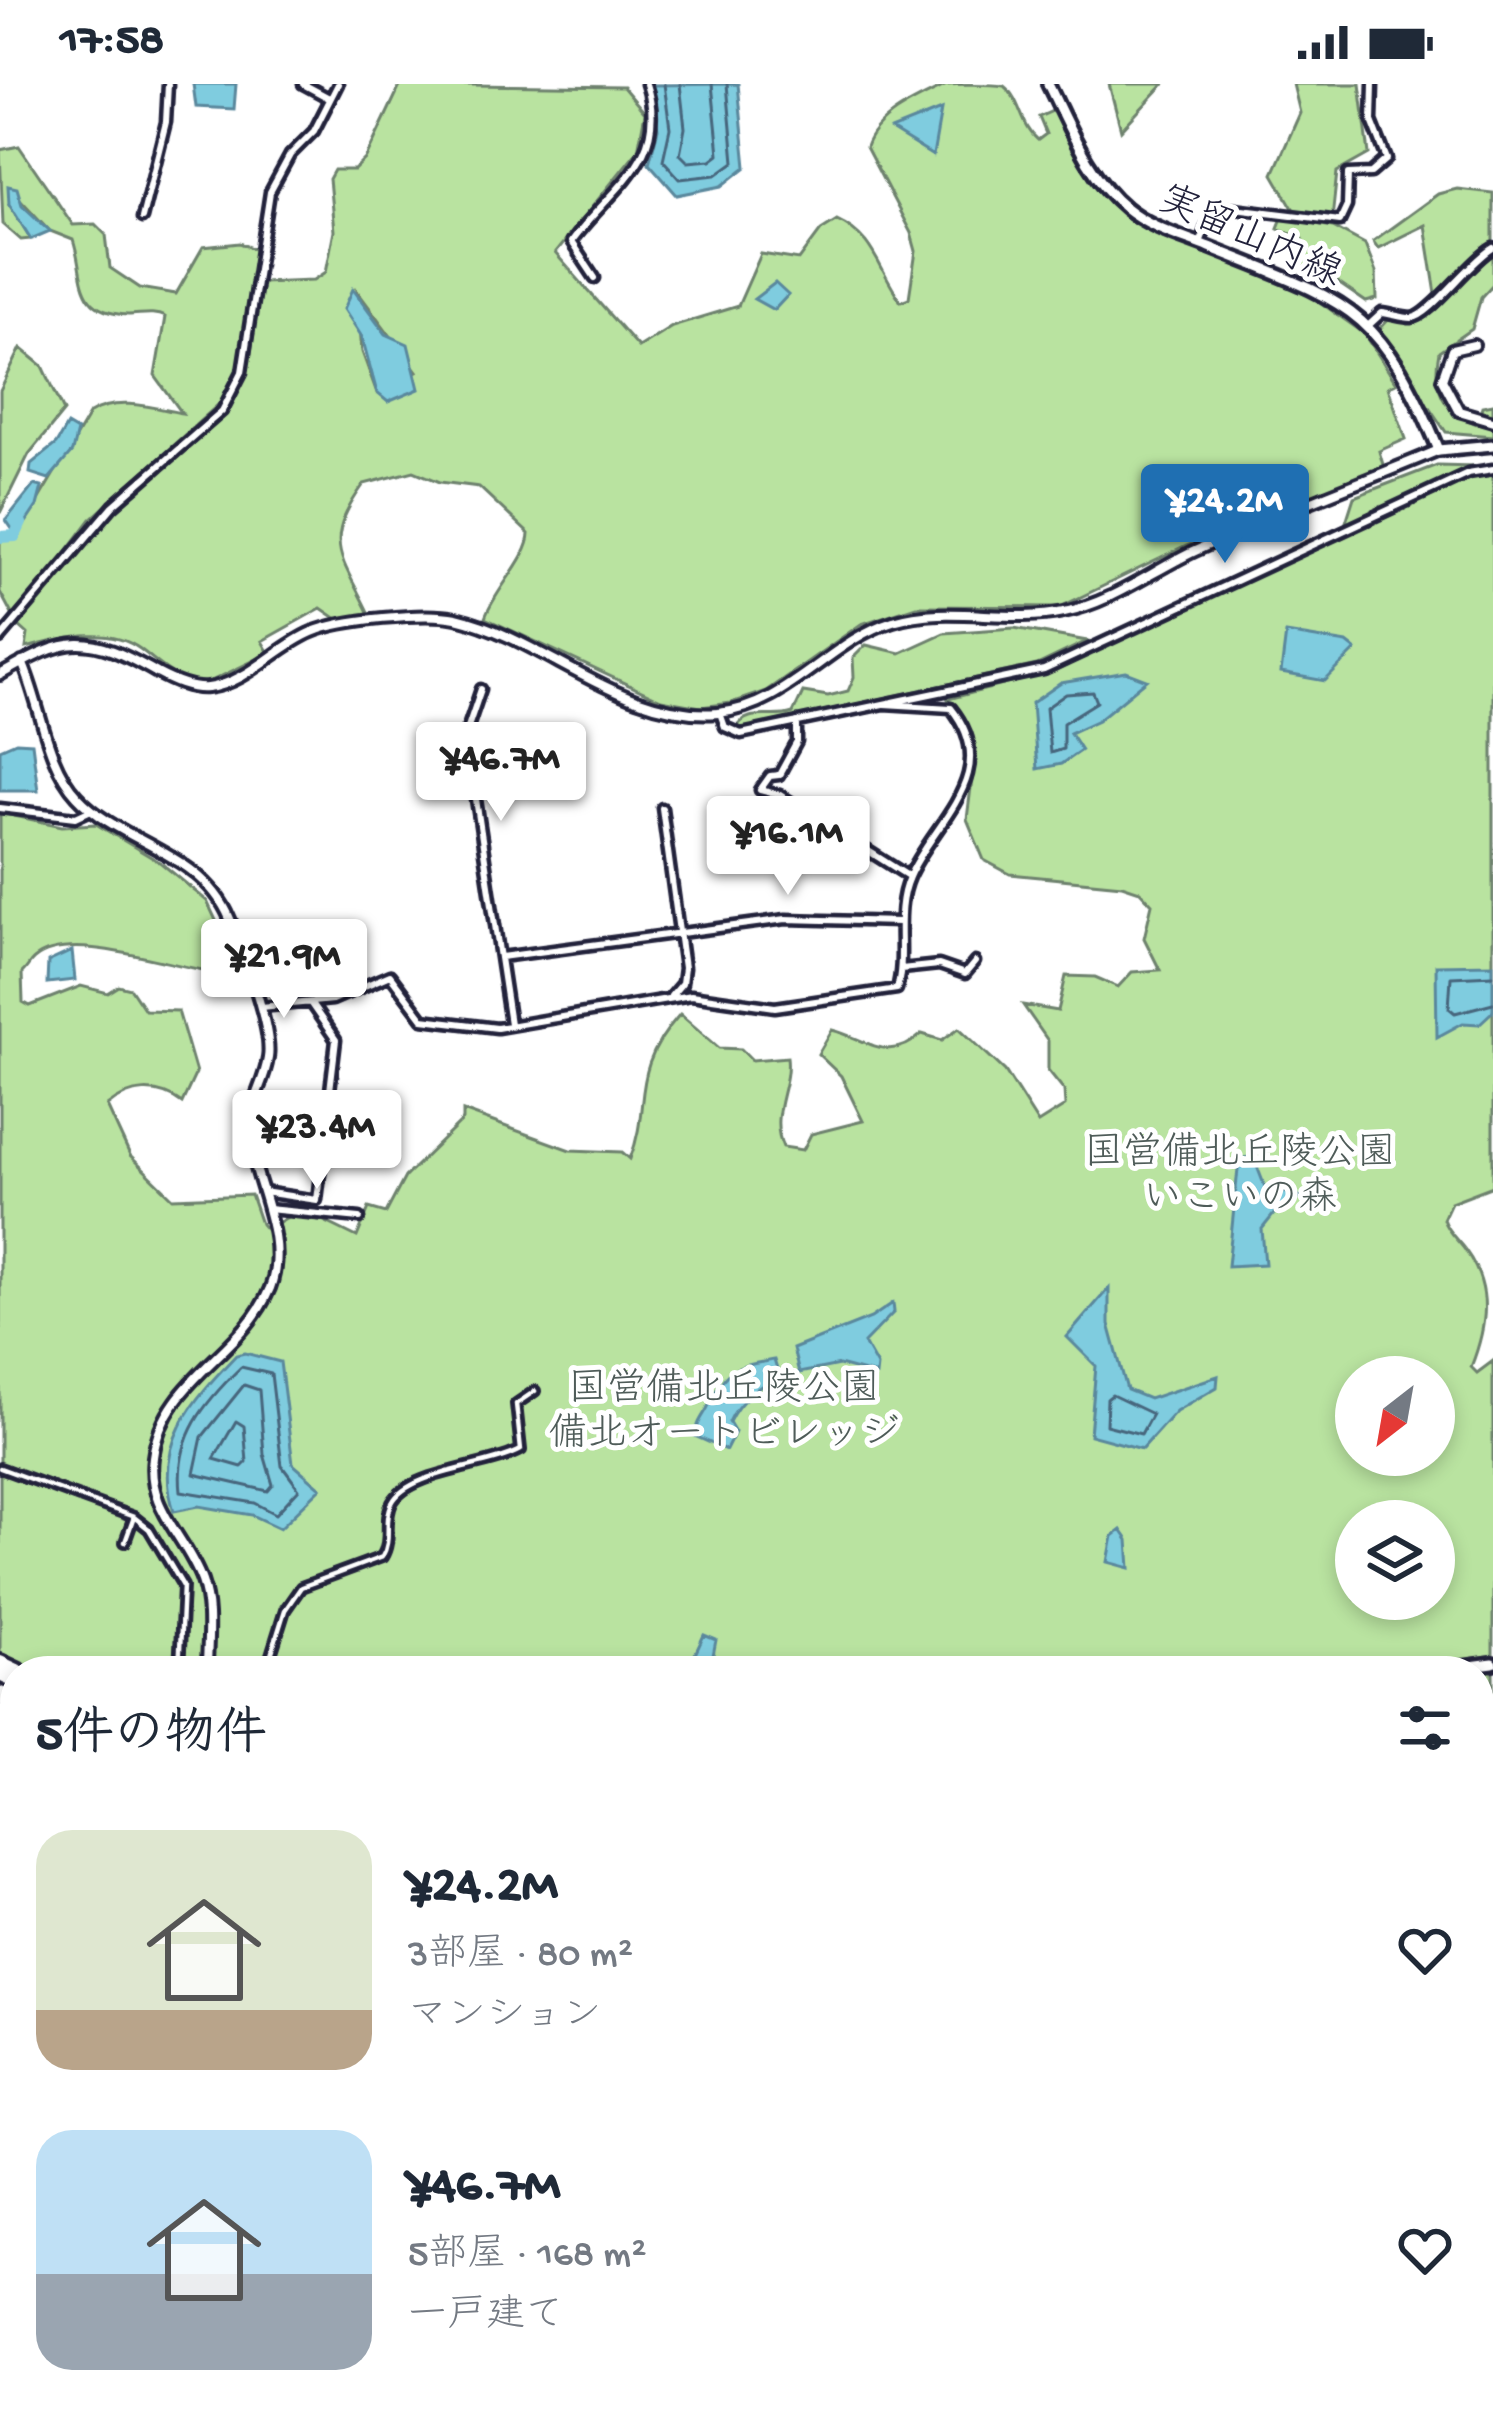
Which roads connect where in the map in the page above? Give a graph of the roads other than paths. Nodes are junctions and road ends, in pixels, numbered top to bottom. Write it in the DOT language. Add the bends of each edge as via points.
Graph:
graph roads {
  1 [pos="168,84"];
  2 [pos="303,84"];
  3 [pos="338,84"];
  4 [pos="646,84"];
  5 [pos="1048,84"];
  6 [pos="1373,84"];
  7 [pos="329,98"];
  8 [pos="142,218"];
  9 [pos="1200,243"];
  10 [pos="1493,248"];
  11 [pos="595,278"];
  12 [pos="1370,325"];
  13 [pos="1474,345"];
  14 [pos="1493,421"];
  15 [pos="1493,446"];
  16 [pos="1438,450"];
  17 [pos="1493,469"];
  18 [pos="0,639"];
  19 [pos="22,662"];
  20 [pos="0,675"];
  21 [pos="481,689"];
  22 [pos="884,704"];
  23 [pos="720,713"];
  24 [pos="797,722"];
  25 [pos="0,808"];
  26 [pos="662,808"];
  27 [pos="91,810"];
  28 [pos="909,876"];
  29 [pos="899,922"];
  30 [pos="680,934"];
  31 [pos="501,958"];
  32 [pos="975,962"];
  33 [pos="901,969"];
  34 [pos="664,1000"];
  35 [pos="311,1004"];
  36 [pos="258,1007"];
  37 [pos="510,1024"];
  38 [pos="263,1192"];
  39 [pos="268,1209"];
  40 [pos="360,1218"];
  41 [pos="535,1390"];
  42 [pos="0,1457"];
  43 [pos="0,1468"];
  44 [pos="134,1517"];
  45 [pos="125,1542"];
  46 [pos="180,1656"];
  47 [pos="207,1656"];
  48 [pos="271,1656"];
  1 -- 8 [label="street"];
  2 -- 7 [label="street"];
  3 -- 7 [label="street"];
  4 -- 11 [label="street" via="653,124 643,157 571,242"];
  5 -- 9 [label="main road, 実留山内線" via="1116,199"];
  6 -- 9 [label="street" via="1372,121 1387,159 1371,173 1348,174 1340,221 1226,207 1210,217"];
  7 -- 18 [label="street" via="271,192 242,372 222,411 90,529"];
  9 -- 12 [label="main road, 実留山内線" via="1332,298"];
  10 -- 12 [label="street" via="1424,314 1382,313"];
  12 -- 16 [label="main road, 実留山内線" via="1411,381"];
  13 -- 14 [label="street" via="1452,350 1442,379 1459,411"];
  15 -- 16 [label="main road"];
  16 -- 23 [label="street" via="1085,606 893,621 845,643 770,697"];
  17 -- 22 [label="street" via="1451,481 1044,670"];
  19 -- 20 [label="street"];
  19 -- 23 [label="street" via="70,641 92,643 176,682 209,688 313,632 440,616 658,706"];
  19 -- 27 [label="street" via="64,781"];
  21 -- 31 [label="street" via="466,733"];
  22 -- 24 [label="street"];
  22 -- 28 [label="street" via="951,708 970,761 954,807"];
  23 -- 24 [label="street" via="736,734"];
  24 -- 28 [label="street" via="797,742 761,792 780,795"];
  25 -- 27 [label="street" via="76,817"];
  26 -- 30 [label="street"];
  27 -- 36 [label="street" via="210,886 230,918"];
  28 -- 29 [label="street"];
  29 -- 30 [label="street" via="786,919"];
  29 -- 33 [label="street"];
  30 -- 31 [label="street"];
  30 -- 34 [label="street" via="684,979"];
  31 -- 37 [label="street"];
  32 -- 33 [label="street" via="965,974 939,965"];
  33 -- 34 [label="street" via="897,989 790,1005 691,995"];
  34 -- 37 [label="street"];
  35 -- 36 [label="street"];
  35 -- 37 [label="street" via="390,975 431,1023"];
  35 -- 38 [label="street" via="337,1040 317,1200"];
  36 -- 38 [label="street" via="269,1057 248,1121"];
  38 -- 39 [label="street"];
  39 -- 40 [label="street"];
  39 -- 47 [label="street" via="275,1253 269,1289 185,1384 161,1424 152,1463 164,1517 206,1594"];
  41 -- 48 [label="street" via="516,1404 521,1450 399,1492 378,1561 301,1587"];
  42 -- 43 [label="street"];
  43 -- 44 [label="street"];
  44 -- 45 [label="street"];
  44 -- 46 [label="street" via="149,1528 182,1586"];
}
